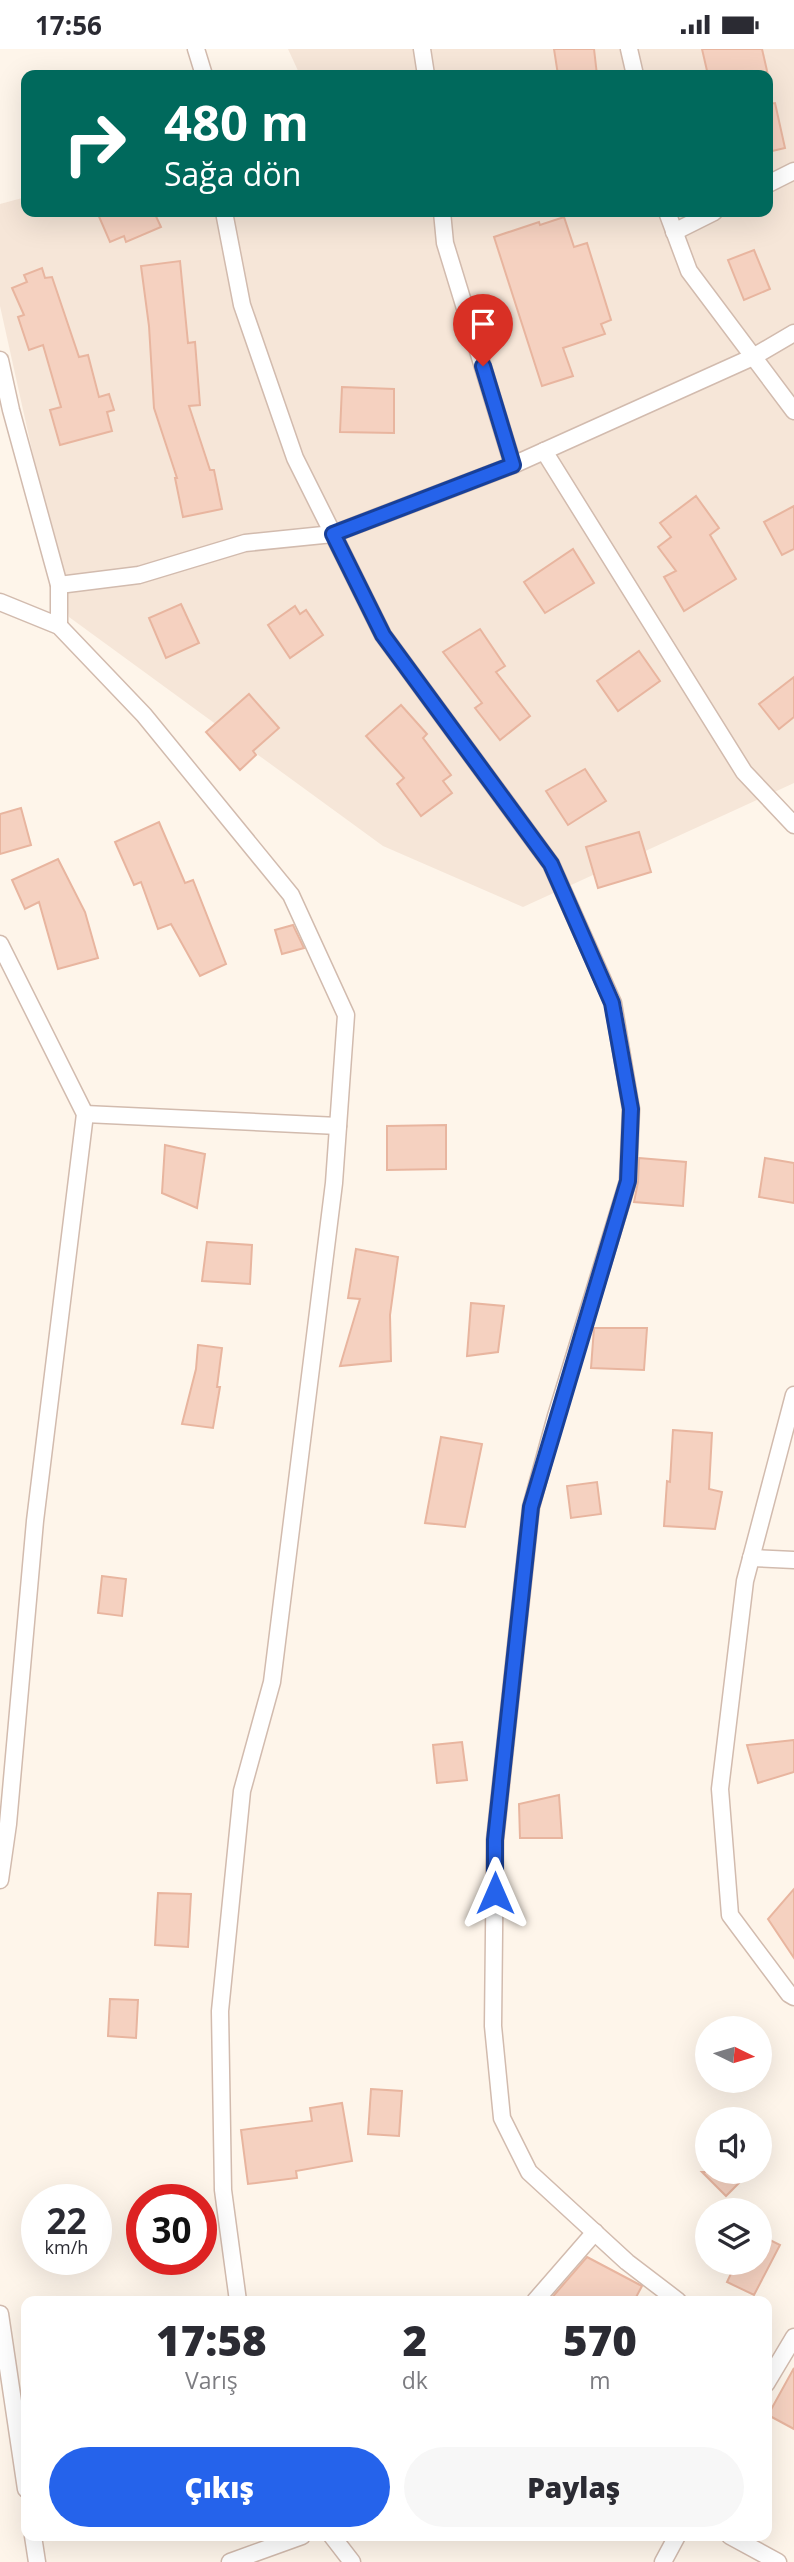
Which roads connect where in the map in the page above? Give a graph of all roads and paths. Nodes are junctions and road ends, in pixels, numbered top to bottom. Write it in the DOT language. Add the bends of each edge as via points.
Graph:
graph roads {
  1 [pos="195,49"];
  2 [pos="207,49"];
  3 [pos="422,49"];
  4 [pos="629,49"];
  5 [pos="204,70"];
  6 [pos="206,70"];
  7 [pos="425,70"];
  8 [pos="634,70"];
  9 [pos="794,171"];
  10 [pos="773,182"];
  11 [pos="225,217"];
  12 [pos="442,217"];
  13 [pos="669,217"];
  14 [pos="704,217"];
  15 [pos="674,232"];
  16 [pos="794,333"];
  17 [pos="753,357"];
  18 [pos="0,360"];
  19 [pos="794,411"];
  20 [pos="544,451"];
  21 [pos="513,465"];
  22 [pos="333,534"];
  23 [pos="59,585"];
  24 [pos="0,602"];
  25 [pos="59,626"];
  26 [pos="794,825"];
  27 [pos="0,944"];
  28 [pos="85,1114"];
  29 [pos="338,1126"];
  30 [pos="794,1395"];
  31 [pos="751,1558"];
  32 [pos="794,1560"];
  33 [pos="0,1880"];
  34 [pos="794,1997"];
  35 [pos="594,2232"];
  36 [pos="237,2296"];
  37 [pos="539,2296"];
  38 [pos="671,2296"];
  39 [pos="0,2314"];
  40 [pos="794,2337"];
  41 [pos="772,2371"];
  42 [pos="21,2455"];
  43 [pos="34,2541"];
  44 [pos="288,2541"];
  45 [pos="336,2541"];
  46 [pos="674,2541"];
  47 [pos="739,2541"];
  48 [pos="37,2562"];
  49 [pos="230,2562"];
  50 [pos="352,2562"];
  51 [pos="663,2562"];
  52 [pos="779,2562"];
  1 -- 5 [label="street"];
  2 -- 6 [label="street"];
  3 -- 7 [label="street"];
  4 -- 8 [label="street"];
  9 -- 10 [label="street"];
  11 -- 22 [label="street" via="242,305 295,458"];
  12 -- 21 [label="street" via="445,243"];
  13 -- 15 [label="street"];
  14 -- 15 [label="street"];
  15 -- 17 [label="street" via="689,271"];
  16 -- 17 [label="street"];
  17 -- 19 [label="street"];
  17 -- 20 [label="street"];
  18 -- 23 [label="street"];
  20 -- 21 [label="street"];
  20 -- 26 [label="street" via="744,772"];
  21 -- 22 [label="street"];
  22 -- 23 [label="street" via="245,543 139,575"];
  22 -- 35 [label="street" via="383,635 551,864 612,1003 631,1109 628,1181 531,1507 495,1840 493,2026 502,2118 529,2172"];
  23 -- 25 [label="street"];
  24 -- 25 [label="street"];
  25 -- 29 [label="street" via="144,715 291,895 346,1015"];
  27 -- 28 [label="street"];
  28 -- 29 [label="street"];
  28 -- 33 [label="street" via="35,1521"];
  29 -- 36 [label="street" via="272,1682 242,1791 220,2011 223,2190"];
  30 -- 31 [label="street"];
  31 -- 32 [label="street"];
  31 -- 34 [label="street" via="720,1789 730,1915"];
  35 -- 37 [label="street"];
  35 -- 38 [label="street"];
  39 -- 42 [label="street"];
  40 -- 41 [label="street"];
  43 -- 48 [label="street"];
  44 -- 49 [label="street"];
  45 -- 50 [label="street"];
  46 -- 51 [label="street"];
  47 -- 52 [label="street"];
}
